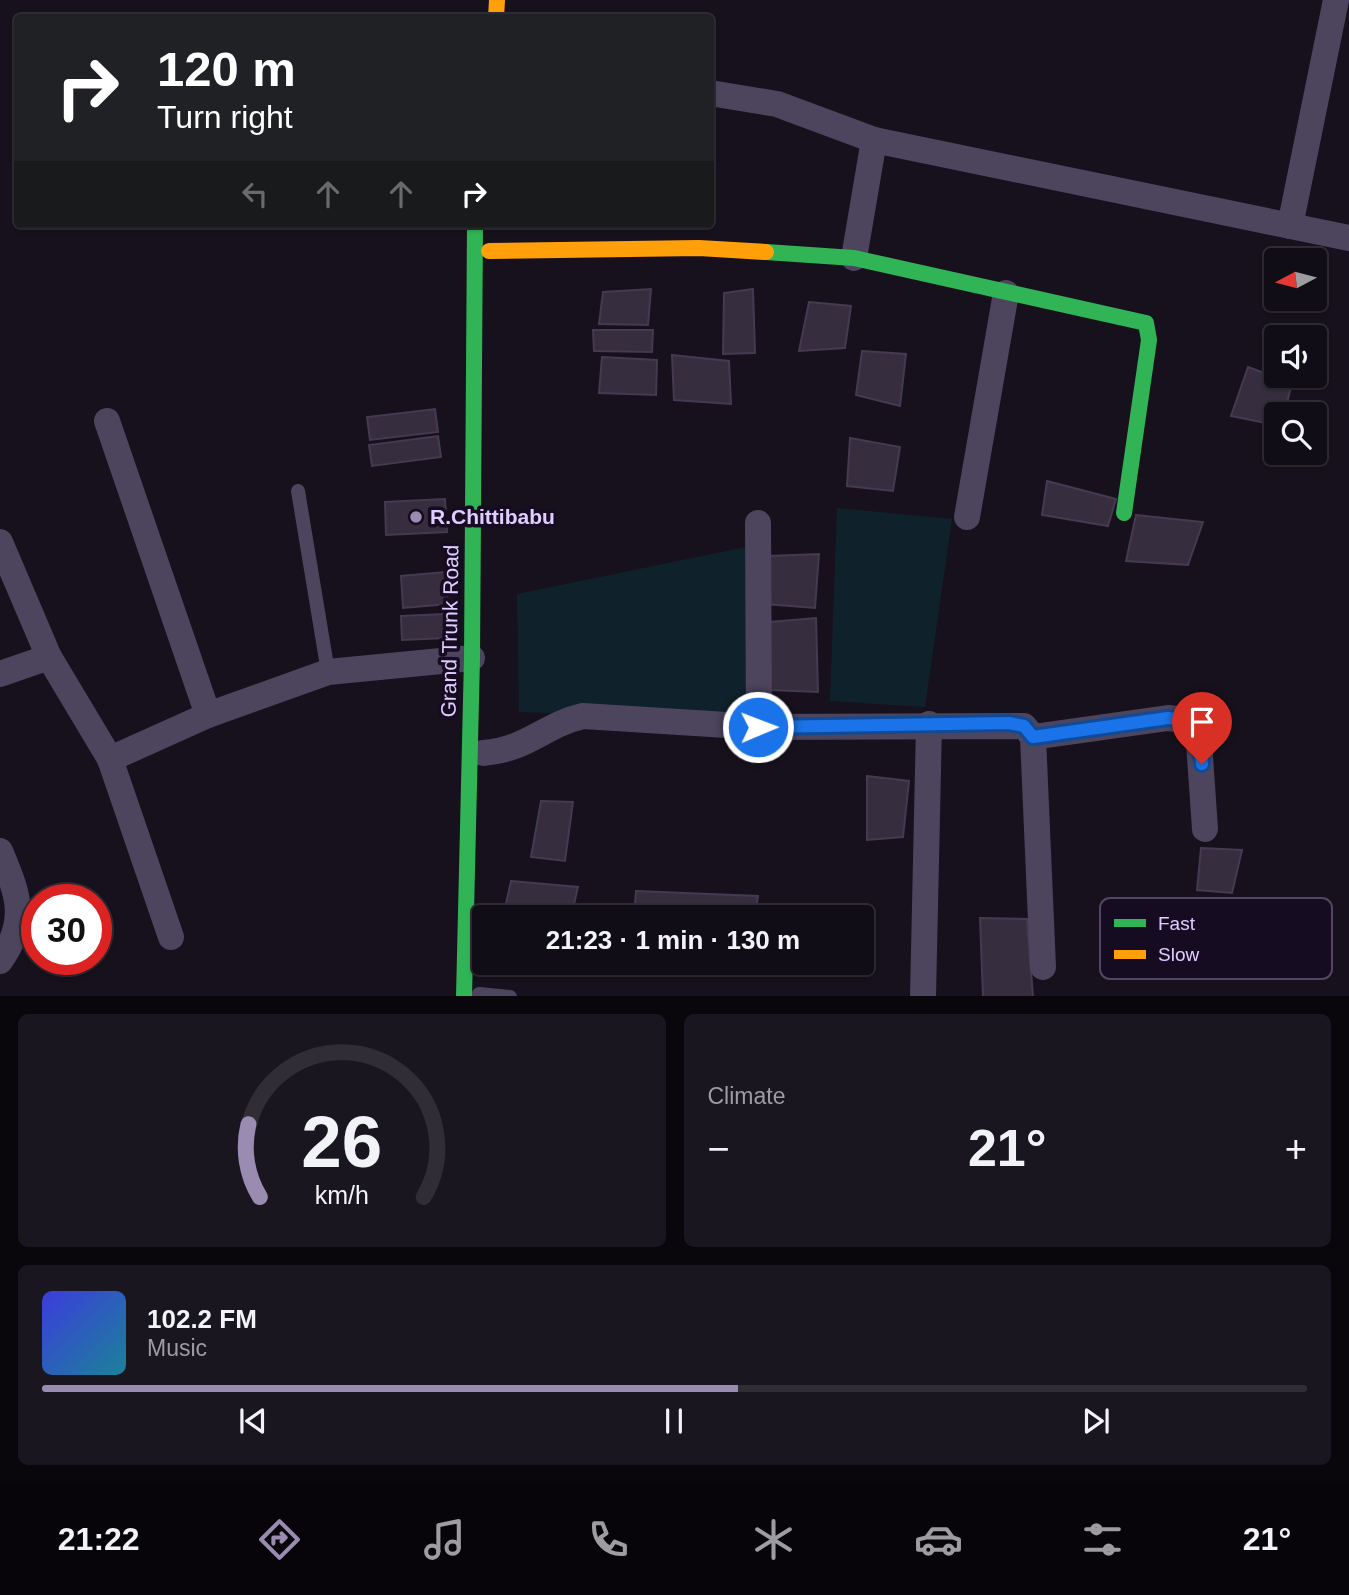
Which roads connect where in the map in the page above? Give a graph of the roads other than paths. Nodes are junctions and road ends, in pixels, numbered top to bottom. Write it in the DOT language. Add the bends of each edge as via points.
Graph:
graph roads {
  1 [pos="1336,0"];
  2 [pos="714,94"];
  3 [pos="874,140"];
  4 [pos="1290,226"];
  5 [pos="475,228"];
  6 [pos="490,228"];
  7 [pos="1349,238"];
  8 [pos="489,251"];
  9 [pos="854,258"];
  10 [pos="1006,293"];
  11 [pos="107,421"];
  12 [pos="298,491"];
  13 [pos="1124,513"];
  14 [pos="967,517"];
  15 [pos="758,523"];
  16 [pos="0,542"];
  17 [pos="49,657"];
  18 [pos="472,658"];
  19 [pos="328,672"];
  20 [pos="0,674"];
  21 [pos="208,715"];
  22 [pos="929,724"];
  23 [pos="758,727"];
  24 [pos="1033,737"];
  25 [pos="483,753"];
  26 [pos="110,759"];
  27 [pos="1205,829"];
  28 [pos="0,851"];
  29 [pos="171,937"];
  30 [pos="0,961"];
  31 [pos="1043,967"];
  32 [pos="474,996"];
  33 [pos="510,996"];
  34 [pos="923,996"];
  1 -- 4 [label="street"];
  2 -- 3 [label="street" via="777,104"];
  3 -- 4 [label="street"];
  3 -- 9 [label="street"];
  4 -- 7 [label="street"];
  5 -- 18 [label="main road, Grand Trunk Road"];
  6 -- 8 [label="main road, Grand Trunk Road"];
  8 -- 9 [label="main road" via="699,248"];
  8 -- 25 [label="main road, Grand Trunk Road"];
  9 -- 10 [label="main road"];
  10 -- 13 [label="main road" via="1146,323 1149,329"];
  10 -- 14 [label="street"];
  11 -- 21 [label="street"];
  12 -- 19 [label="lane"];
  15 -- 23 [label="street"];
  16 -- 17 [label="street"];
  17 -- 20 [label="street"];
  17 -- 26 [label="street"];
  18 -- 19 [label="street"];
  18 -- 32 [label="main road, Grand Trunk Road"];
  19 -- 21 [label="street"];
  21 -- 26 [label="street"];
  22 -- 23 [label="street"];
  22 -- 24 [label="street" via="1009,723 1024,726"];
  22 -- 34 [label="street"];
  23 -- 25 [label="street" via="583,716 566,720 508,751"];
  24 -- 27 [label="street" via="1168,718 1186,720 1198,728 1202,743"];
  24 -- 31 [label="street"];
  25 -- 32 [label="main road, Grand Trunk Road"];
  26 -- 29 [label="street"];
  28 -- 30 [label="street" via="19,906 19,923"];
  32 -- 33 [label="lane"];
}
